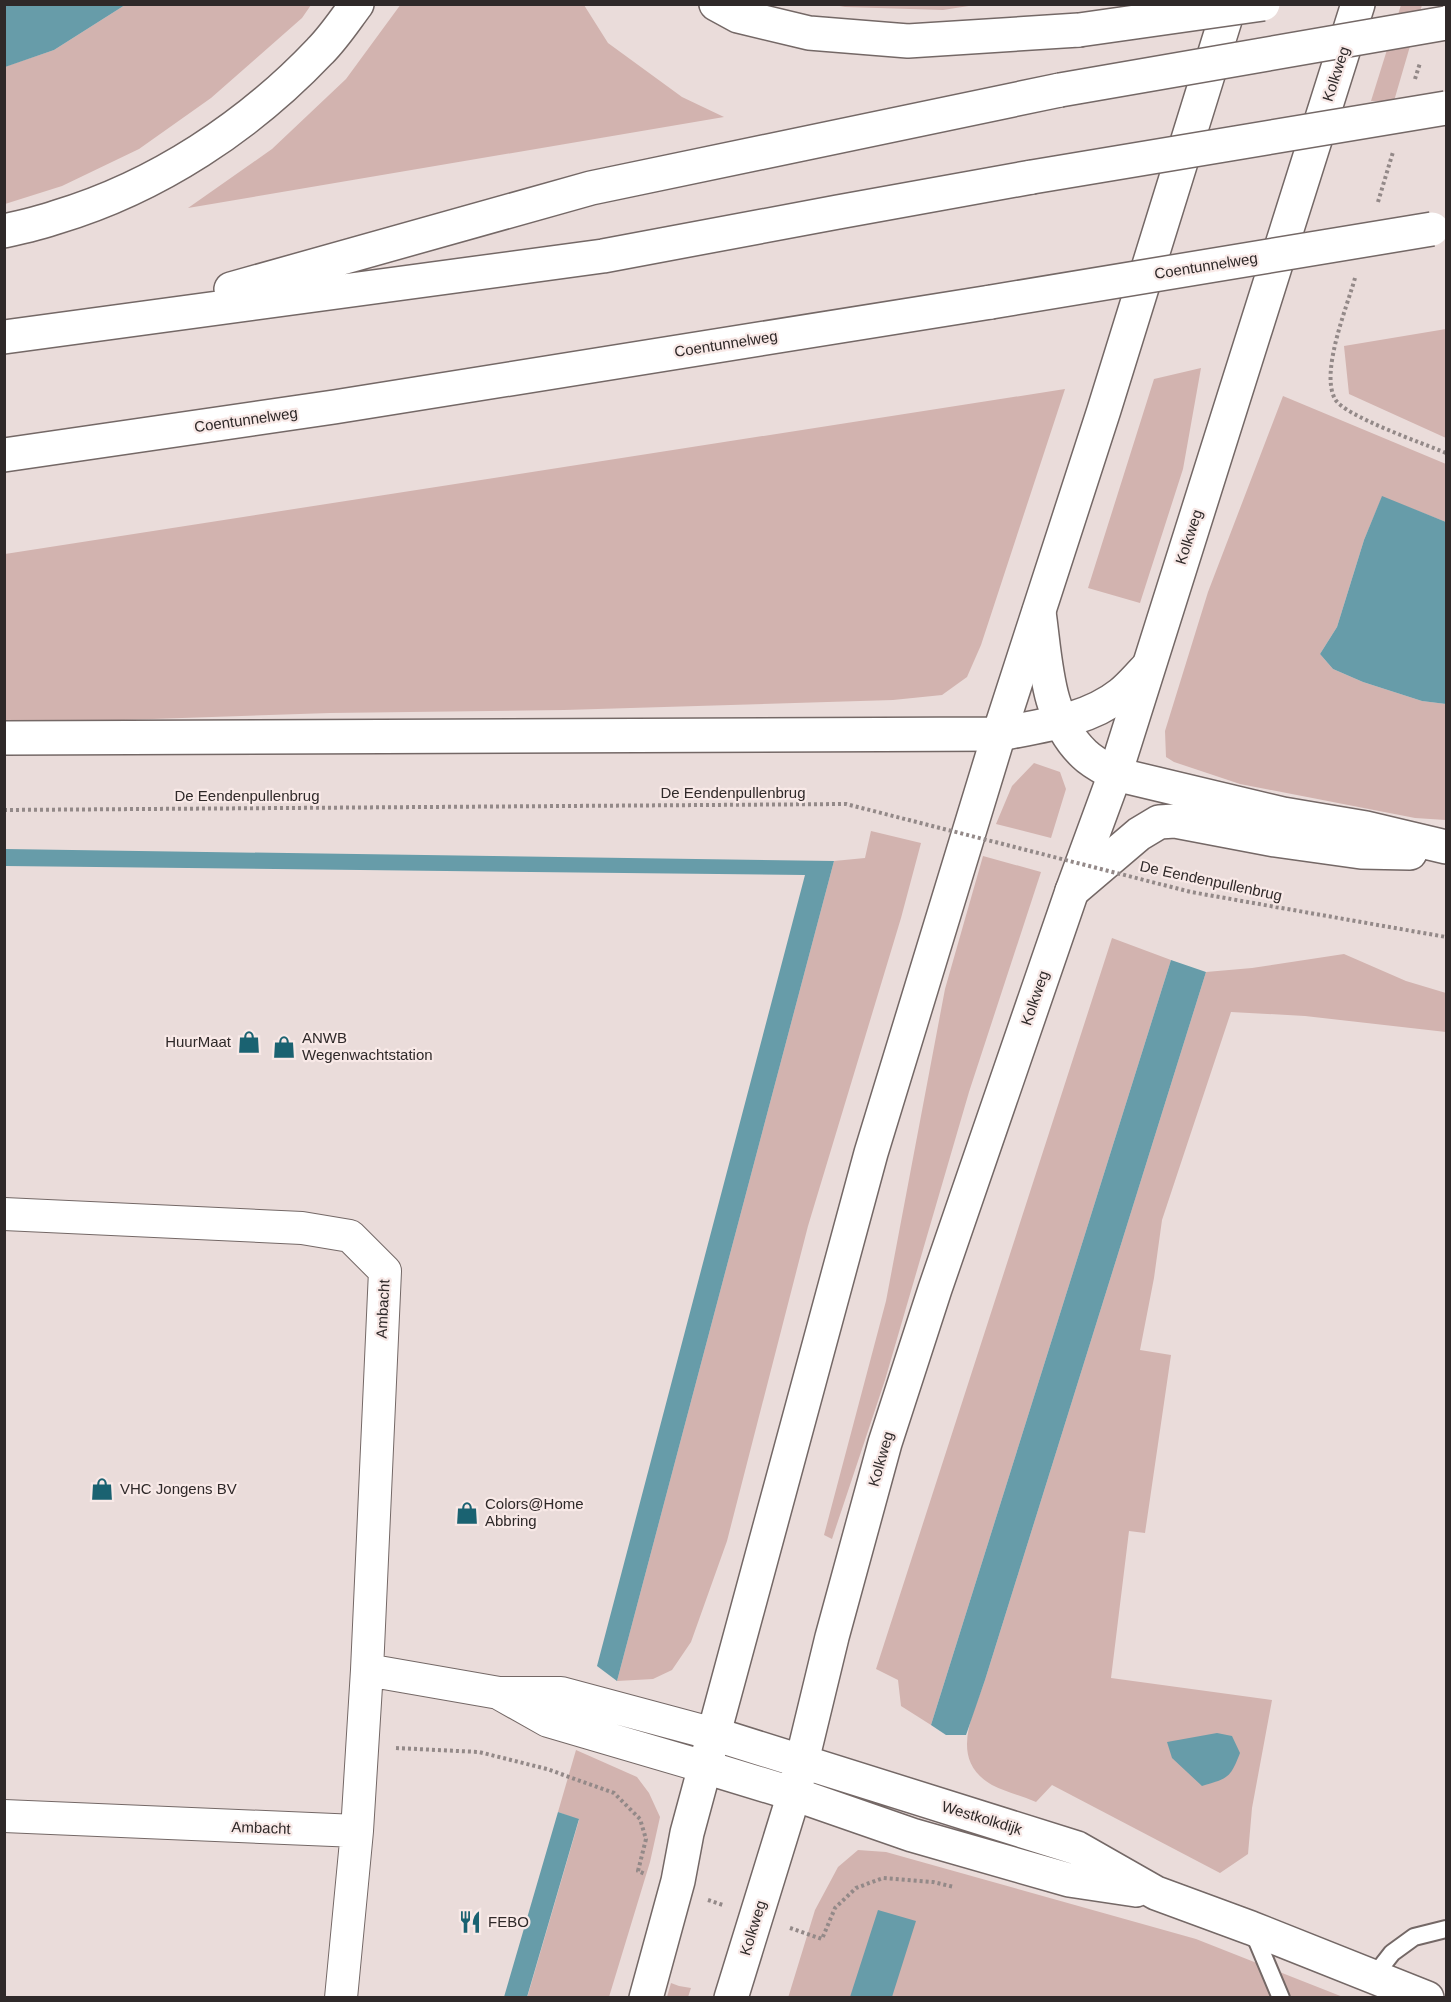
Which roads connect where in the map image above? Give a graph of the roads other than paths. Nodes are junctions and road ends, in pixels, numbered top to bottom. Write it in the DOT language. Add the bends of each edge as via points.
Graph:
graph roads {
  1 [pos="357,4"];
  2 [pos="716,4"];
  3 [pos="1230,4"];
  4 [pos="1263,4"];
  5 [pos="1358,4"];
  6 [pos="1446,23"];
  7 [pos="1446,108"];
  8 [pos="1439,228"];
  9 [pos="4,231"];
  10 [pos="117,322"];
  11 [pos="4,337"];
  12 [pos="4,455"];
  13 [pos="1039,612"];
  14 [pos="1147,668"];
  15 [pos="1060,722"];
  16 [pos="999,734"];
  17 [pos="4,738"];
  18 [pos="1115,774"];
  19 [pos="1446,847"];
  20 [pos="1446,853"];
  21 [pos="1072,891"];
  22 [pos="4,1214"];
  23 [pos="367,1670"];
  24 [pos="499,1693"];
  25 [pos="714,1734"];
  26 [pos="801,1760"];
  27 [pos="705,1767"];
  28 [pos="794,1794"];
  29 [pos="4,1816"];
  30 [pos="357,1831"];
  31 [pos="1156,1893"];
  32 [pos="1251,1928"];
  33 [pos="1446,1929"];
  34 [pos="1374,1976"];
  35 [pos="342,1998"];
  36 [pos="646,1998"];
  37 [pos="731,1998"];
  38 [pos="1281,1998"];
  39 [pos="1427,1998"];
  1 -- 9 [label="main road" via="321,50 282,88 238,125 180,164 120,194 59,217"];
  2 -- 4 [label="main road, bridge" via="738,16 809,33 908,41 1079,30"];
  3 -- 13 [label="main road"];
  5 -- 14 [label="main road, Kolkweg"];
  6 -- 10 [label="main road, bridge" via="1060,90 591,188"];
  7 -- 10 [label="main road, bridge" via="1032,177 603,256"];
  8 -- 12 [label="main road, Coentunnelweg, bridge" via="346,405"];
  10 -- 11 [label="main road"];
  13 -- 15 [label="main road" via="1052,700"];
  13 -- 16 [label="main road"];
  14 -- 15 [label="main road" via="1121,694 1090,712"];
  14 -- 18 [label="main road, Kolkweg"];
  15 -- 16 [label="main road"];
  15 -- 18 [label="main road" via="1084,755"];
  16 -- 17 [label="main road"];
  16 -- 25 [label="main road" via="871,1154"];
  18 -- 19 [label="main road"];
  18 -- 21 [label="main road, Kolkweg"];
  20 -- 21 [label="main road" via="1361,852 1174,821 1158,822"];
  21 -- 26 [label="main road, Kolkweg" via="885,1443"];
  22 -- 23 [label="street, Ambacht" via="302,1228 350,1236 385,1271"];
  23 -- 24 [label="street"];
  23 -- 30 [label="street, Ambacht"];
  24 -- 25 [label="street" via="561,1693"];
  24 -- 27 [label="street" via="548,1721"];
  25 -- 26 [label="main road, Westkolkdijk"];
  25 -- 27 [label="main road"];
  26 -- 28 [label="main road, Kolkweg"];
  26 -- 31 [label="main road, Westkolkdijk" via="1077,1848"];
  27 -- 28 [label="main road, Westkolkdijk"];
  27 -- 36 [label="main road"];
  28 -- 31 [label="main road, Westkolkdijk" via="912,1835 1069,1880"];
  28 -- 37 [label="main road, Kolkweg"];
  29 -- 30 [label="street, Ambacht"];
  30 -- 35 [label="street"];
  31 -- 32 [label="main road, Westkolkdijk"];
  32 -- 34 [label="main road, Westkolkdijk"];
  32 -- 38 [label="lane"];
  33 -- 34 [label="lane" via="1414,1938 1392,1953"];
  34 -- 39 [label="main road, Westkolkdijk"];
}
